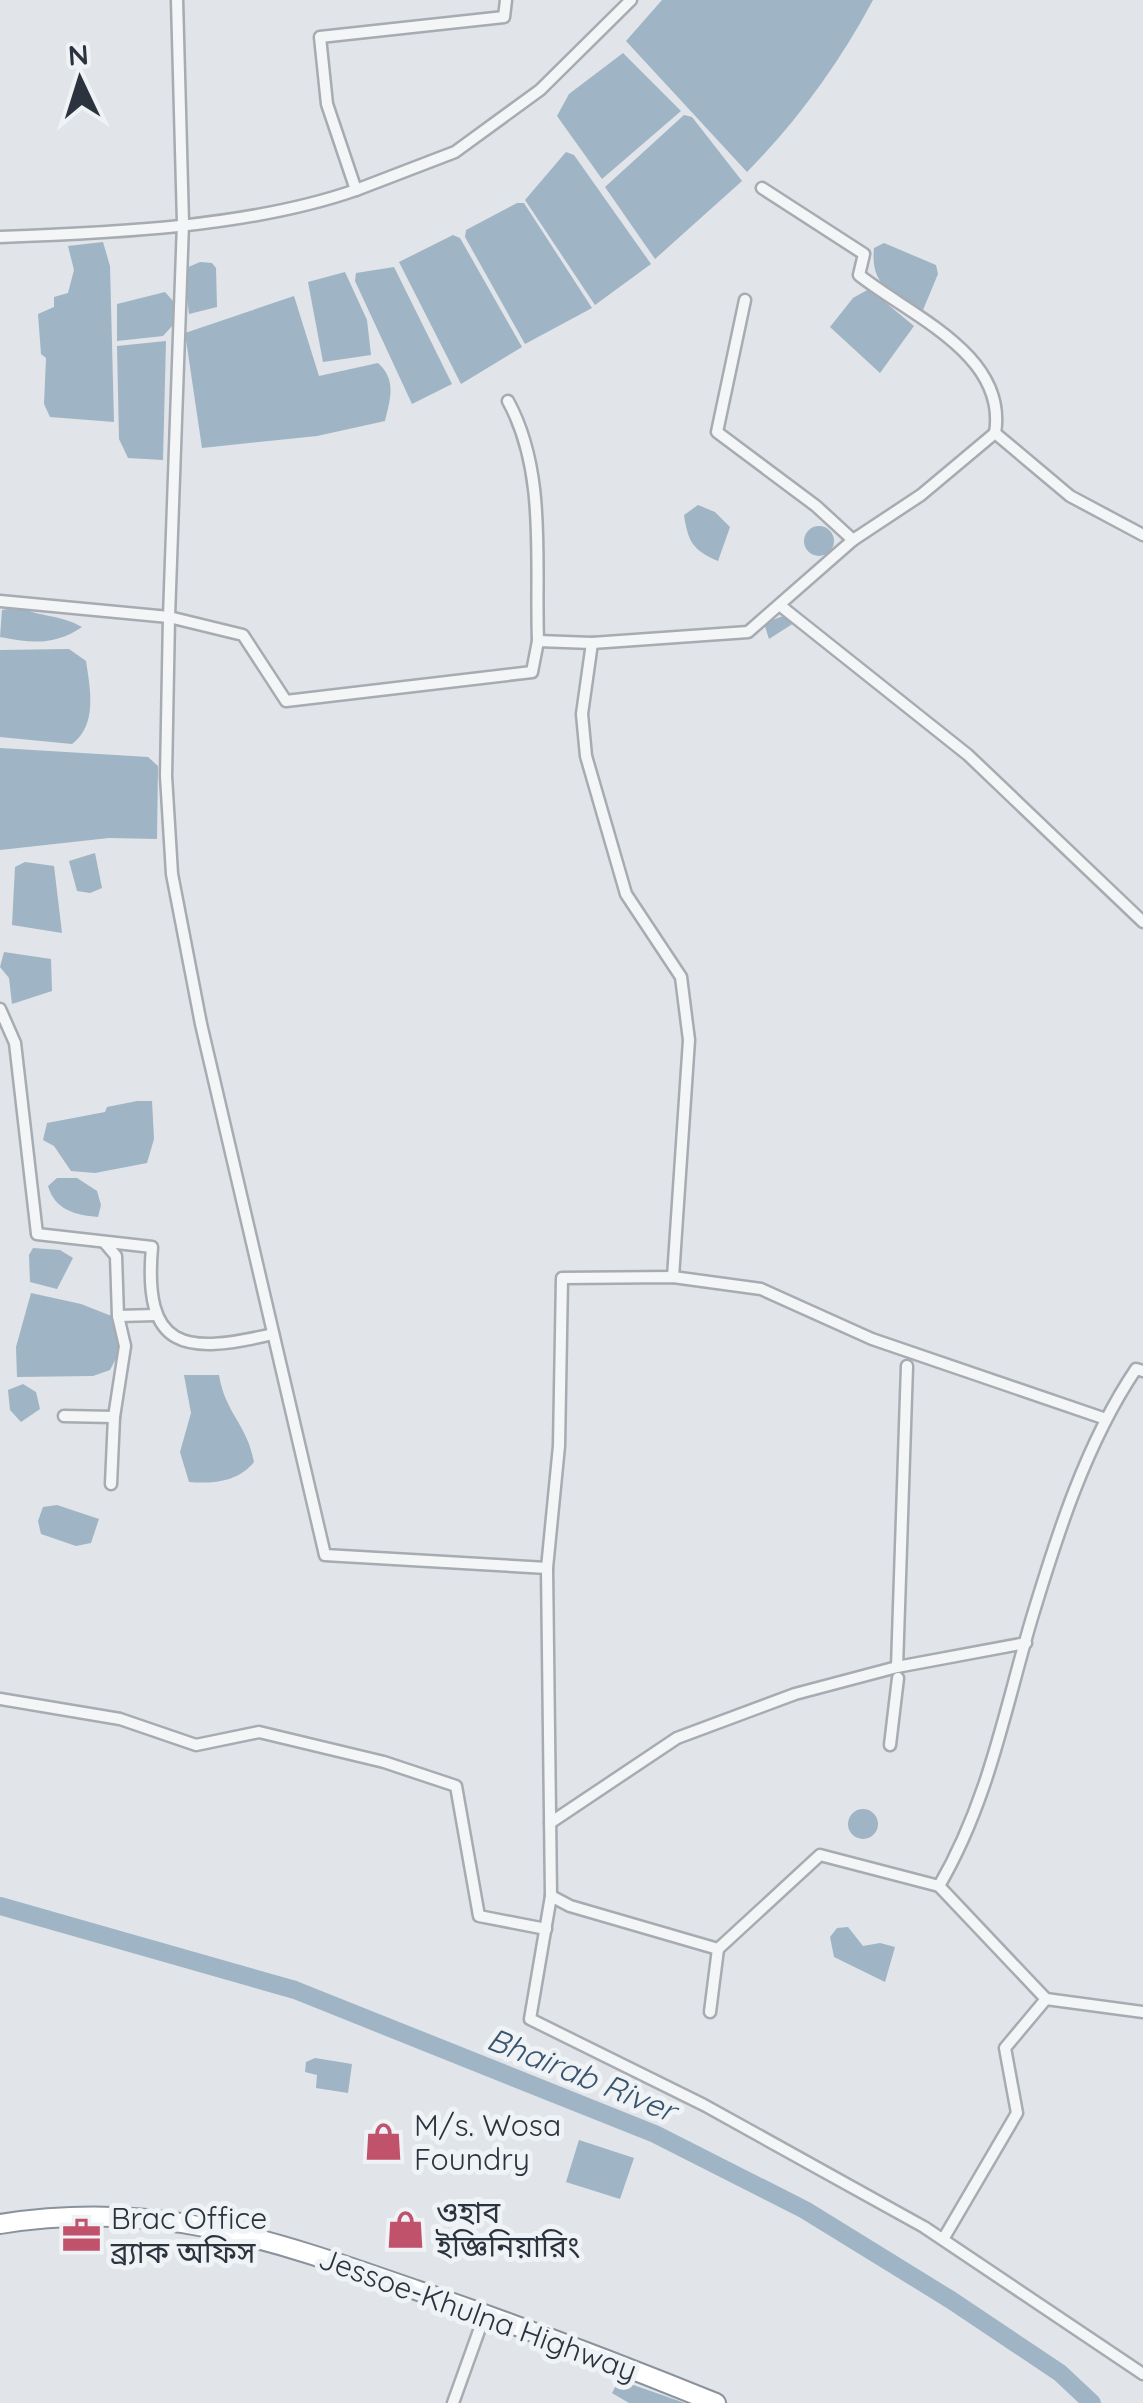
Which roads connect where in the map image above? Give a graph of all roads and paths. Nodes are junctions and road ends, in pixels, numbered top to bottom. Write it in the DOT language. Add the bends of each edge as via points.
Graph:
graph roads {
  1 [pos="177,0"];
  2 [pos="506,0"];
  3 [pos="631,0"];
  4 [pos="762,188"];
  5 [pos="356,190"];
  6 [pos="183,223"];
  7 [pos="0,237"];
  8 [pos="745,300"];
  9 [pos="508,402"];
  10 [pos="995,432"];
  11 [pos="1143,535"];
  12 [pos="853,540"];
  13 [pos="0,601"];
  14 [pos="782,606"];
  15 [pos="169,618"];
  16 [pos="538,641"];
  17 [pos="592,643"];
  18 [pos="1143,922"];
  19 [pos="0,1009"];
  20 [pos="104,1242"];
  21 [pos="673,1276"];
  22 [pos="155,1315"];
  23 [pos="118,1316"];
  24 [pos="274,1334"];
  25 [pos="907,1366"];
  26 [pos="1143,1371"];
  27 [pos="64,1416"];
  28 [pos="114,1417"];
  29 [pos="1103,1418"];
  30 [pos="111,1484"];
  31 [pos="547,1568"];
  32 [pos="1026,1643"];
  33 [pos="897,1672"];
  34 [pos="0,1700"];
  35 [pos="890,1744"];
  36 [pos="550,1823"];
  37 [pos="939,1886"];
  38 [pos="551,1896"];
  39 [pos="546,1929"];
  40 [pos="718,1949"];
  41 [pos="1046,1999"];
  42 [pos="710,2012"];
  43 [pos="1143,2012"];
  44 [pos="0,2224"];
  45 [pos="946,2236"];
  46 [pos="485,2314"];
  47 [pos="1143,2374"];
  48 [pos="453,2403"];
  49 [pos="716,2403"];
  1 -- 6 [label="street"];
  2 -- 5 [label="street" via="504,17 320,37 327,104"];
  3 -- 5 [label="street" via="540,90 455,152"];
  4 -- 10 [label="street" via="864,254 859,276 960,346 1000,406"];
  5 -- 6 [label="street" via="320,202"];
  6 -- 7 [label="street"];
  6 -- 15 [label="street"];
  8 -- 12 [label="street" via="717,432"];
  9 -- 16 [label="street" via="526,434 533,478"];
  10 -- 11 [label="street" via="1070,496"];
  10 -- 12 [label="street" via="921,495"];
  12 -- 14 [label="street"];
  13 -- 15 [label="street"];
  14 -- 17 [label="street" via="748,632"];
  14 -- 18 [label="street" via="968,755"];
  15 -- 16 [label="street" via="243,634 286,701 532,672"];
  15 -- 24 [label="street" via="172,874"];
  16 -- 17 [label="street"];
  17 -- 21 [label="street" via="582,714 586,756 626,894 681,977 685,1008 689,1040"];
  19 -- 20 [label="street" via="14,1044 37,1234"];
  20 -- 22 [label="street" via="152,1248 148,1292"];
  20 -- 23 [label="street" via="116,1256"];
  21 -- 29 [label="street" via="761,1289 872,1339"];
  21 -- 31 [label="street" via="562,1278 559,1446"];
  22 -- 23 [label="street"];
  22 -- 24 [label="street" via="174,1337 207,1346"];
  23 -- 28 [label="street" via="125,1346"];
  24 -- 31 [label="street" via="325,1554"];
  25 -- 33 [label="street"];
  26 -- 29 [label="street" via="1136,1369"];
  27 -- 28 [label="street"];
  28 -- 30 [label="street"];
  29 -- 32 [label="street"];
  31 -- 36 [label="street"];
  32 -- 33 [label="street"];
  32 -- 37 [label="street" via="968,1836"];
  33 -- 35 [label="street"];
  33 -- 36 [label="street" via="795,1694 677,1738"];
  34 -- 39 [label="street" via="120,1719 196,1745 259,1732 456,1786 479,1916"];
  36 -- 38 [label="street"];
  37 -- 40 [label="street" via="820,1855"];
  37 -- 41 [label="street"];
  38 -- 39 [label="street"];
  38 -- 40 [label="street"];
  39 -- 47 [label="street" via="530,2020 704,2105 924,2227"];
  40 -- 42 [label="street"];
  41 -- 43 [label="street"];
  41 -- 45 [label="street" via="1005,2048 1017,2113"];
  44 -- 46 [label="highway, Jessoe-Khulna Highway" via="136,2216 231,2228"];
  46 -- 48 [label="street"];
  46 -- 49 [label="highway, Jessoe-Khulna Highway"];
}
